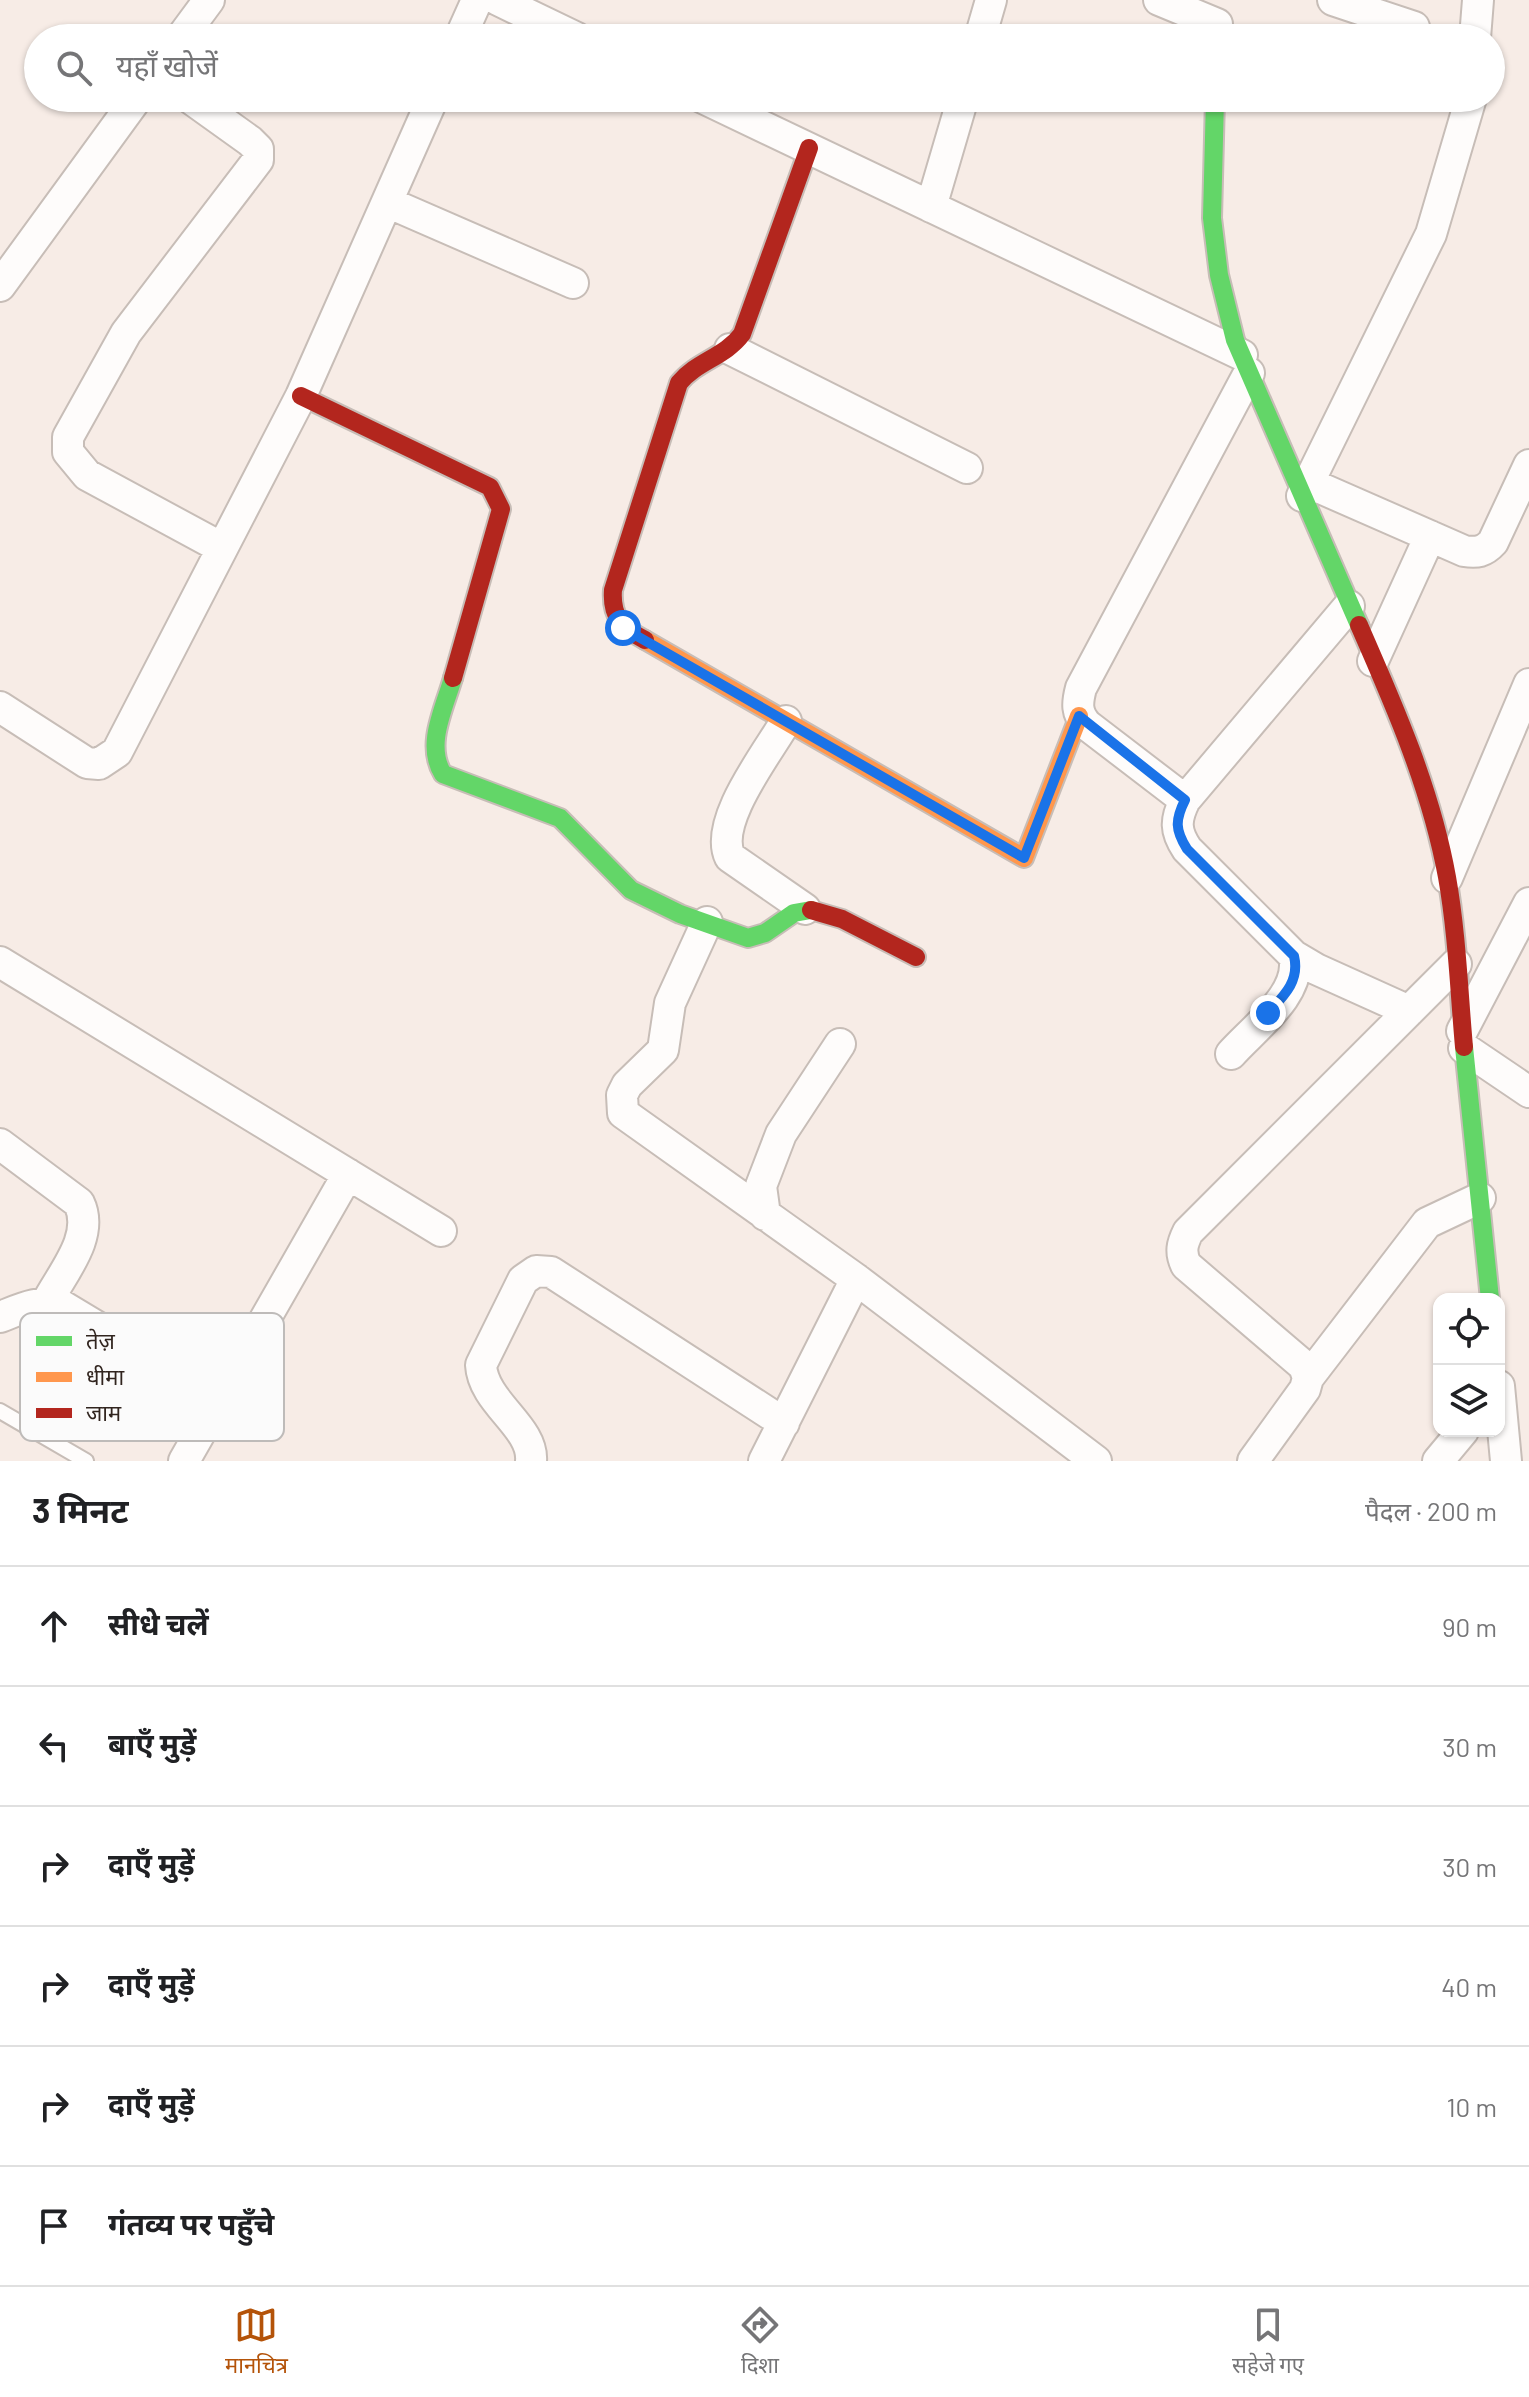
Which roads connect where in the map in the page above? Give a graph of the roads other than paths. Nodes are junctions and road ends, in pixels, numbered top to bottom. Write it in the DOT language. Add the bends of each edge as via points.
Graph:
graph roads {
  1 [pos="209,0"];
  2 [pos="477,0"];
  3 [pos="498,0"];
  4 [pos="991,0"];
  5 [pos="1159,0"];
  6 [pos="1333,0"];
  7 [pos="1478,0"];
  8 [pos="1216,21"];
  9 [pos="191,24"];
  10 [pos="466,24"];
  11 [pos="548,24"];
  12 [pos="984,24"];
  13 [pos="1405,24"];
  14 [pos="1476,24"];
  15 [pos="127,112"];
  16 [pos="210,112"];
  17 [pos="427,112"];
  18 [pos="733,112"];
  19 [pos="959,112"];
  20 [pos="1215,112"];
  21 [pos="1467,112"];
  22 [pos="809,148"];
  23 [pos="387,202"];
  24 [pos="931,207"];
  25 [pos="573,283"];
  26 [pos="0,286"];
  27 [pos="730,349"];
  28 [pos="1245,364"];
  29 [pos="301,396"];
  30 [pos="1529,465"];
  31 [pos="967,468"];
  32 [pos="1305,490"];
  33 [pos="1430,536"];
  34 [pos="222,548"];
  35 [pos="1349,606"];
  36 [pos="1373,661"];
  37 [pos="1529,684"];
  38 [pos="0,707"];
  39 [pos="1079,716"];
  40 [pos="786,721"];
  41 [pos="1185,800"];
  42 [pos="1447,878"];
  43 [pos="1529,903"];
  44 [pos="805,909"];
  45 [pos="707,922"];
  46 [pos="1294,956"];
  47 [pos="916,957"];
  48 [pos="0,962"];
  49 [pos="1456,964"];
  50 [pos="1409,1011"];
  51 [pos="1463,1039"];
  52 [pos="840,1044"];
  53 [pos="1231,1054"];
  54 [pos="1529,1092"];
  55 [pos="0,1144"];
  56 [pos="348,1174"];
  57 [pos="1480,1198"];
  58 [pos="765,1215"];
  59 [pos="441,1231"];
  60 [pos="856,1279"];
  61 [pos="1489,1293"];
  62 [pos="47,1302"];
  63 [pos="74,1313"];
  64 [pos="269,1313"];
  65 [pos="0,1317"];
  66 [pos="1308,1378"];
  67 [pos="0,1411"];
  68 [pos="20,1423"];
  69 [pos="784,1423"];
  70 [pos="1458,1437"];
  71 [pos="1504,1437"];
  72 [pos="52,1441"];
  73 [pos="195,1441"];
  74 [pos="772,1458"];
  75 [pos="534,1459"];
  76 [pos="86,1461"];
  77 [pos="184,1461"];
  78 [pos="1096,1461"];
  79 [pos="1253,1461"];
  80 [pos="1438,1461"];
  81 [pos="1506,1461"];
  1 -- 9 [label="street"];
  2 -- 10 [label="street"];
  3 -- 11 [label="street"];
  4 -- 12 [label="street"];
  5 -- 8 [label="street"];
  6 -- 13 [label="street"];
  7 -- 14 [label="street"];
  15 -- 26 [label="street"];
  16 -- 34 [label="street" via="250,141 258,149 258,160 126,333 68,437 68,452 87,475"];
  17 -- 23 [label="street"];
  18 -- 22 [label="street"];
  19 -- 24 [label="street"];
  20 -- 28 [label="street" via="1212,218 1219,275"];
  21 -- 32 [label="street" via="1431,234"];
  22 -- 24 [label="street"];
  22 -- 27 [label="street" via="742,334"];
  23 -- 25 [label="street"];
  23 -- 29 [label="street"];
  24 -- 28 [label="street"];
  27 -- 31 [label="street"];
  27 -- 40 [label="street" via="694,365 679,383 612,607 623,628"];
  28 -- 32 [label="street"];
  28 -- 39 [label="street" via="1081,688"];
  29 -- 34 [label="street"];
  29 -- 45 [label="street" via="490,487 498,497 501,509 434,745 443,774 560,818 641,897"];
  30 -- 33 [label="street" via="1485,550 1464,551"];
  32 -- 33 [label="street"];
  32 -- 35 [label="street"];
  33 -- 36 [label="street"];
  34 -- 38 [label="street" via="109,760 87,763"];
  35 -- 36 [label="street"];
  35 -- 41 [label="street"];
  36 -- 42 [label="street" via="1426,793"];
  37 -- 42 [label="street"];
  39 -- 40 [label="street" via="1024,858"];
  39 -- 41 [label="street"];
  40 -- 44 [label="street" via="734,810 725,846 730,857"];
  41 -- 46 [label="street" via="1176,816 1177,834 1187,849"];
  42 -- 49 [label="street"];
  43 -- 51 [label="street"];
  44 -- 45 [label="street" via="765,937 748,938"];
  44 -- 47 [label="street" via="825,912"];
  45 -- 58 [label="street" via="670,1003 663,1050 627,1085 623,1113"];
  46 -- 50 [label="street"];
  46 -- 53 [label="street" via="1298,969 1286,993"];
  48 -- 56 [label="street"];
  49 -- 50 [label="street"];
  49 -- 51 [label="street"];
  50 -- 66 [label="street" via="1182,1243 1186,1265 1304,1366"];
  51 -- 54 [label="street"];
  51 -- 57 [label="street"];
  52 -- 58 [label="street" via="781,1134 761,1186"];
  55 -- 62 [label="street" via="79,1203 86,1217 84,1232"];
  56 -- 59 [label="street"];
  56 -- 64 [label="street"];
  57 -- 61 [label="street"];
  57 -- 66 [label="street" via="1427,1223"];
  58 -- 60 [label="street"];
  60 -- 69 [label="street"];
  60 -- 78 [label="street"];
  62 -- 63 [label="street"];
  62 -- 65 [label="street"];
  66 -- 79 [label="street"];
  67 -- 68 [label="lane"];
  69 -- 74 [label="street"];
  69 -- 75 [label="street" via="551,1272 536,1271 523,1280 481,1365 488,1391 527,1440"];
  70 -- 80 [label="street"];
  71 -- 81 [label="street"];
  72 -- 76 [label="lane"];
  73 -- 77 [label="street"];
}
